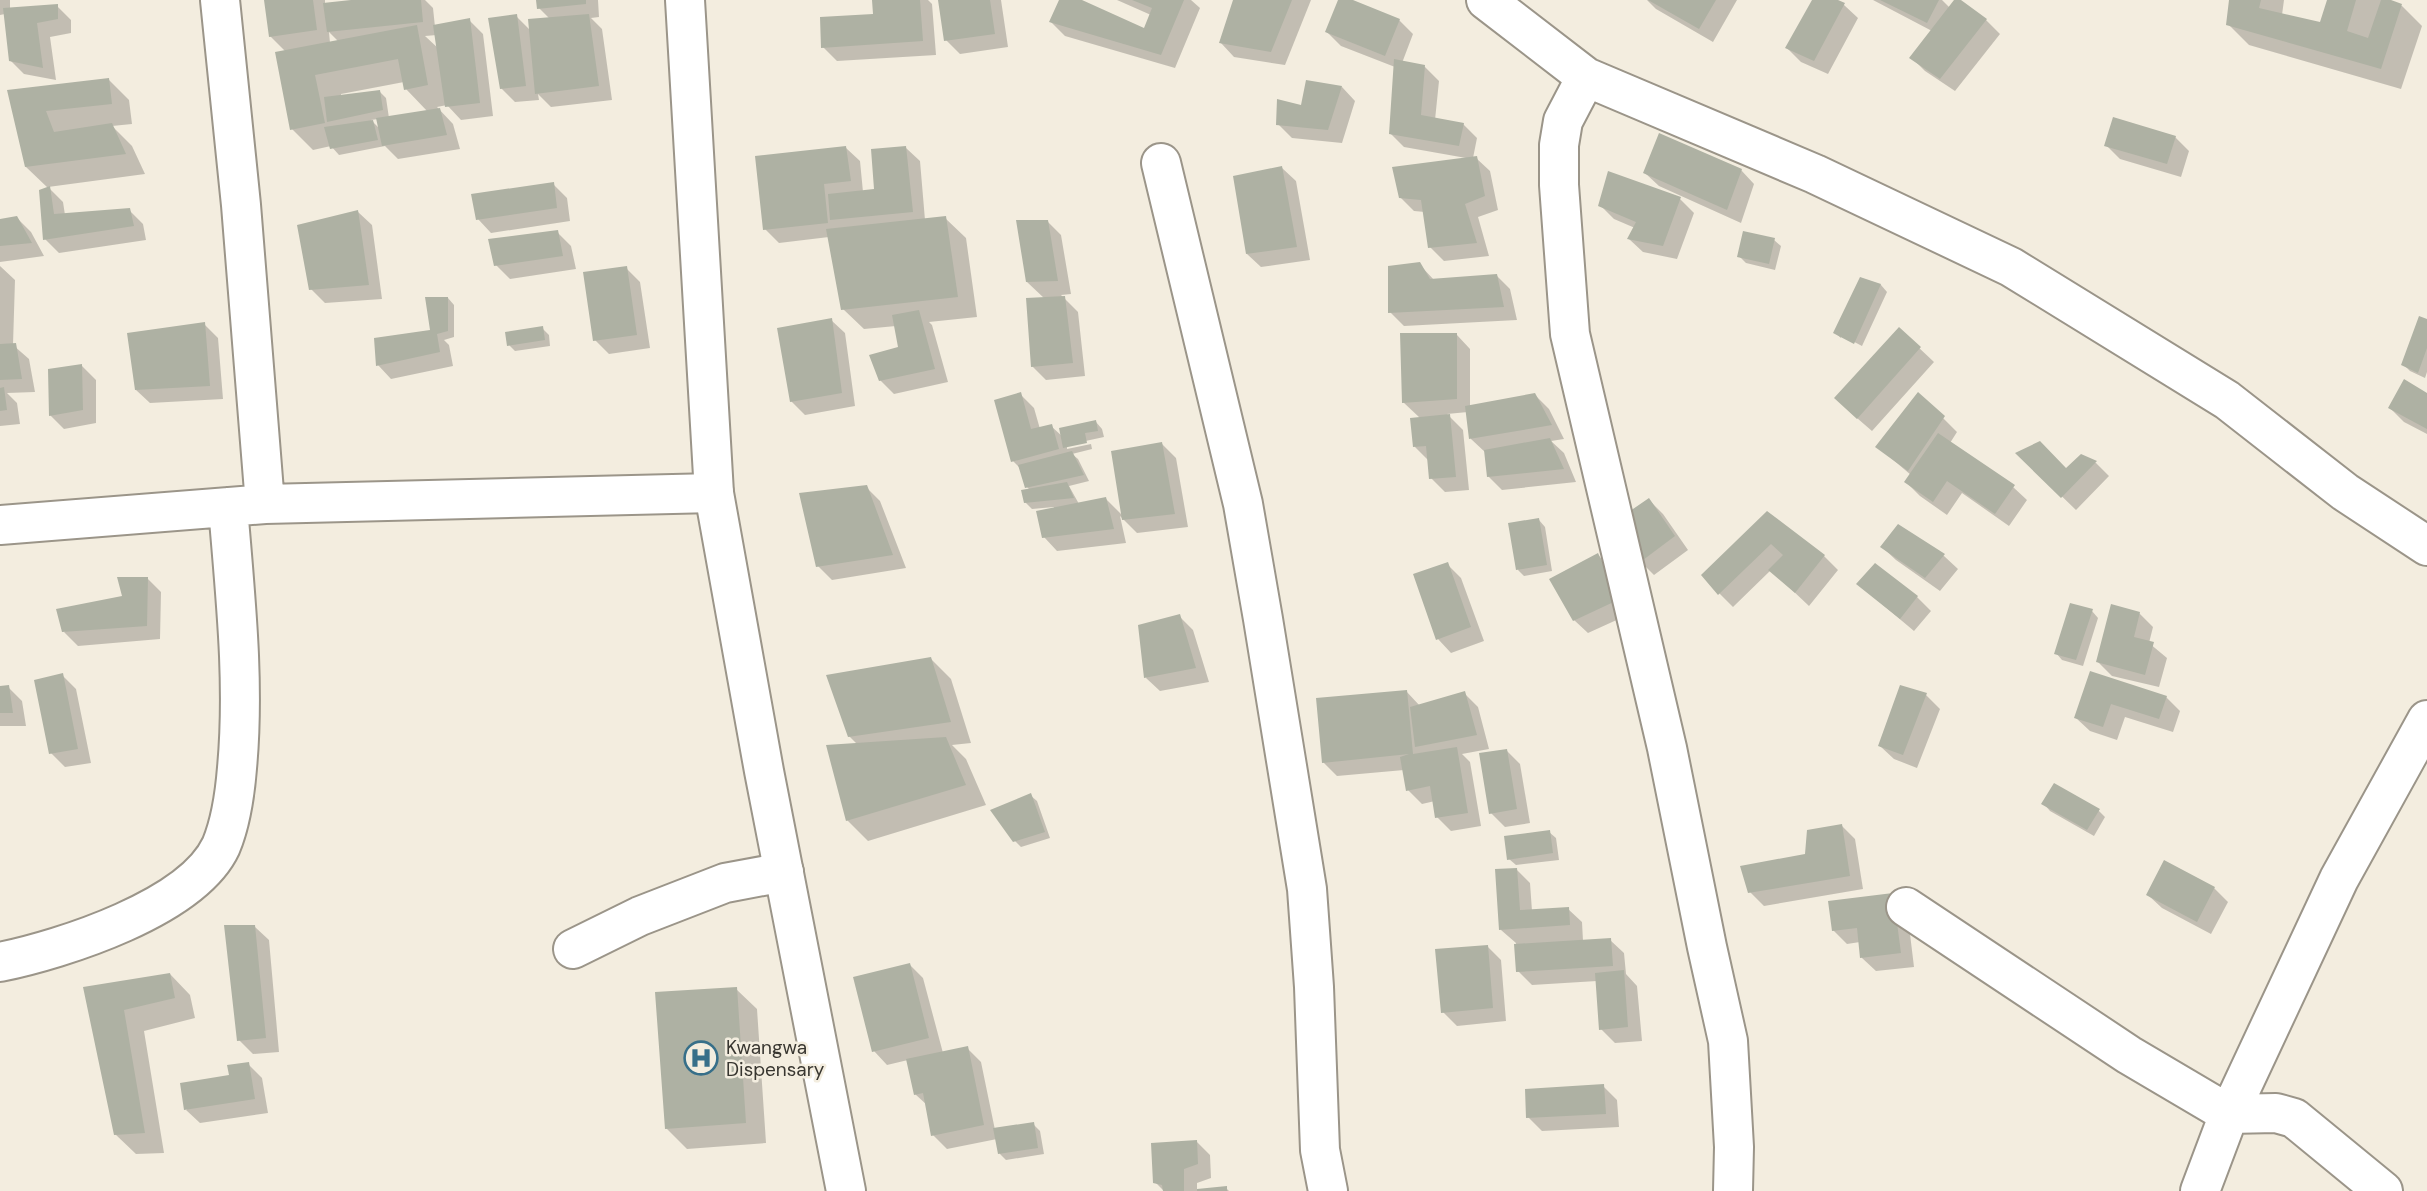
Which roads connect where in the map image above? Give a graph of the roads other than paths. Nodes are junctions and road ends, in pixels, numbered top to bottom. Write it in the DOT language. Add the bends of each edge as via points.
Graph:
graph roads {
  1 [pos="220,0"];
  2 [pos="685,0"];
  3 [pos="1490,1"];
  4 [pos="1586,77"];
  5 [pos="1161,163"];
  6 [pos="714,493"];
  7 [pos="246,505"];
  8 [pos="0,525"];
  9 [pos="2427,546"];
  10 [pos="2427,720"];
  11 [pos="784,872"];
  12 [pos="1906,907"];
  13 [pos="573,949"];
  14 [pos="0,962"];
  15 [pos="2230,1114"];
  16 [pos="846,1191"];
  17 [pos="1328,1191"];
  18 [pos="1733,1191"];
  19 [pos="2200,1191"];
  20 [pos="2383,1191"];
  1 -- 7 [label="street" via="242,219"];
  2 -- 6 [label="street"];
  3 -- 4 [label="street"];
  4 -- 9 [label="street" via="1815,174 2011,267 2227,400 2345,492"];
  4 -- 18 [label="street" via="1563,121 1559,145 1570,334 1667,748 1728,1041"];
  5 -- 17 [label="street" via="1243,504 1307,889 1320,1150"];
  6 -- 7 [label="street"];
  6 -- 11 [label="street"];
  7 -- 8 [label="street"];
  7 -- 14 [label="street" via="239,650 241,714 235,791 220,847 182,891 143,914"];
  10 -- 15 [label="street" via="2339,880"];
  11 -- 13 [label="street" via="725,883 640,916"];
  11 -- 16 [label="street"];
  12 -- 15 [label="street" via="2129,1055"];
  15 -- 19 [label="street"];
  15 -- 20 [label="street" via="2276,1113 2294,1118"];
}
